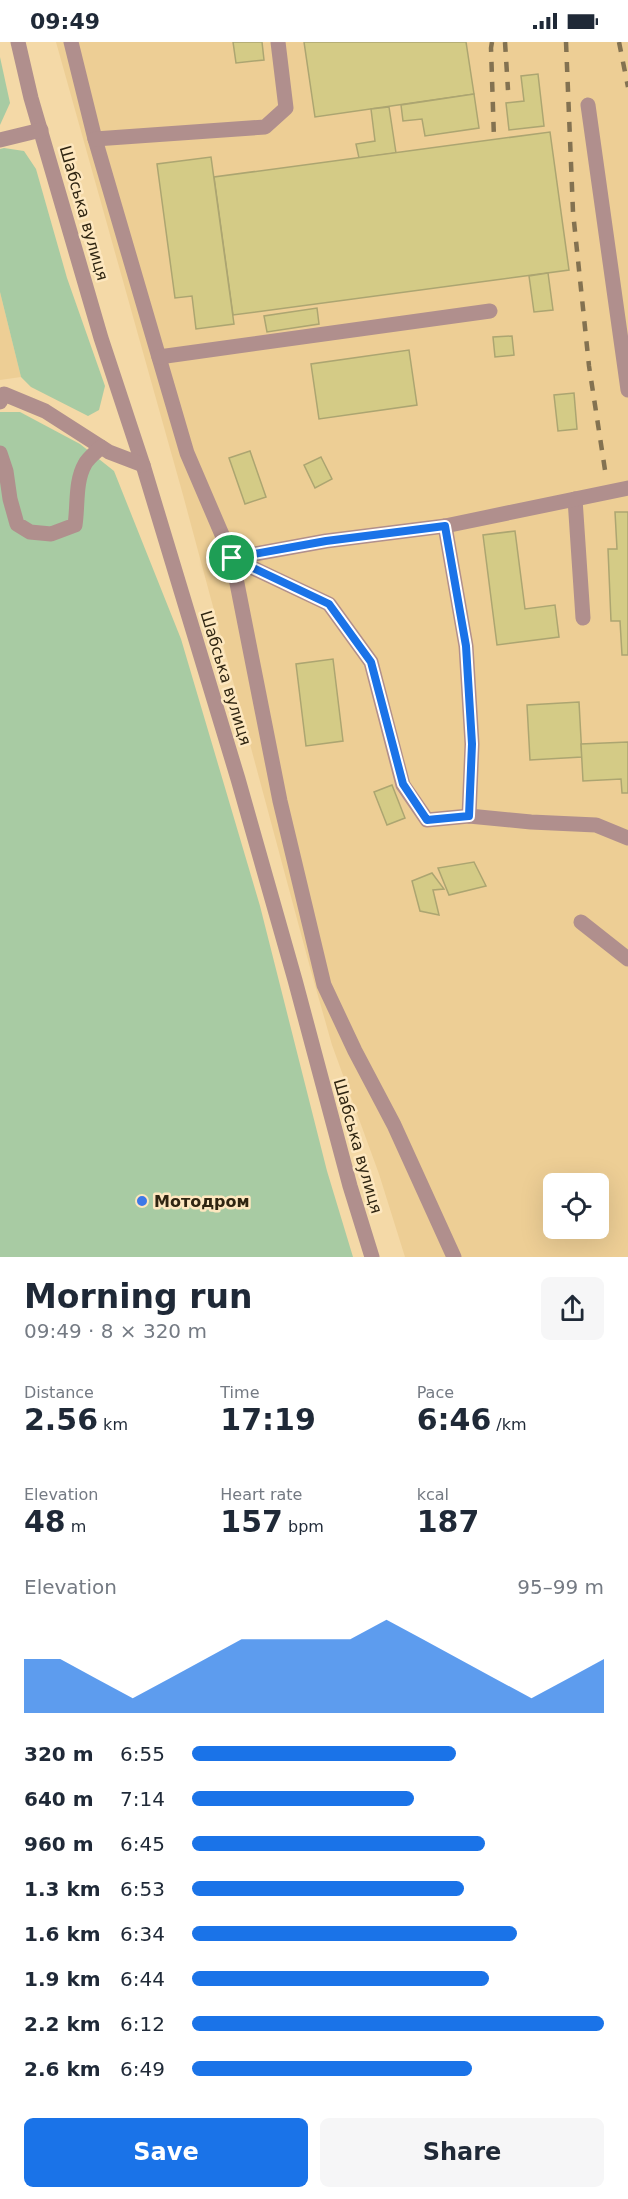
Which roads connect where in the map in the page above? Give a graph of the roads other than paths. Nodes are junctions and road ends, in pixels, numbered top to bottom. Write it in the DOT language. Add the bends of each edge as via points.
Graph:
graph roads {
  1 [pos="18,42"];
  2 [pos="71,42"];
  3 [pos="278,42"];
  4 [pos="588,105"];
  5 [pos="41,130"];
  6 [pos="94,139"];
  7 [pos="0,140"];
  8 [pos="490,311"];
  9 [pos="159,357"];
  10 [pos="628,390"];
  11 [pos="0,402"];
  12 [pos="101,447"];
  13 [pos="0,453"];
  14 [pos="143,465"];
  15 [pos="628,488"];
  16 [pos="575,499"];
  17 [pos="445,526"];
  18 [pos="232,558"];
  19 [pos="583,618"];
  20 [pos="469,816"];
  21 [pos="628,838"];
  22 [pos="581,922"];
  23 [pos="628,959"];
  24 [pos="372,1257"];
  25 [pos="454,1257"];
  1 -- 5 [label="street, Шабська вулиця"];
  2 -- 6 [label="street"];
  3 -- 6 [label="street" via="286,108 266,127"];
  4 -- 10 [label="street"];
  5 -- 7 [label="street"];
  5 -- 14 [label="street, Шабська вулиця" via="101,338"];
  6 -- 9 [label="street"];
  8 -- 9 [label="street"];
  9 -- 18 [label="street" via="187,453"];
  11 -- 12 [label="street" via="4,394 45,411"];
  12 -- 13 [label="street" via="85,464 75,525 51,534 30,532 17,524"];
  12 -- 14 [label="street"];
  14 -- 24 [label="street, Шабська вулиця" via="238,779"];
  15 -- 16 [label="street"];
  16 -- 17 [label="street"];
  16 -- 19 [label="street"];
  17 -- 18 [label="street"];
  17 -- 20 [label="street" via="466,646 472,744"];
  18 -- 20 [label="street" via="329,604 371,662 403,784 427,820"];
  18 -- 25 [label="street" via="280,801 324,985"];
  20 -- 21 [label="street" via="596,825"];
  22 -- 23 [label="street"];
}
